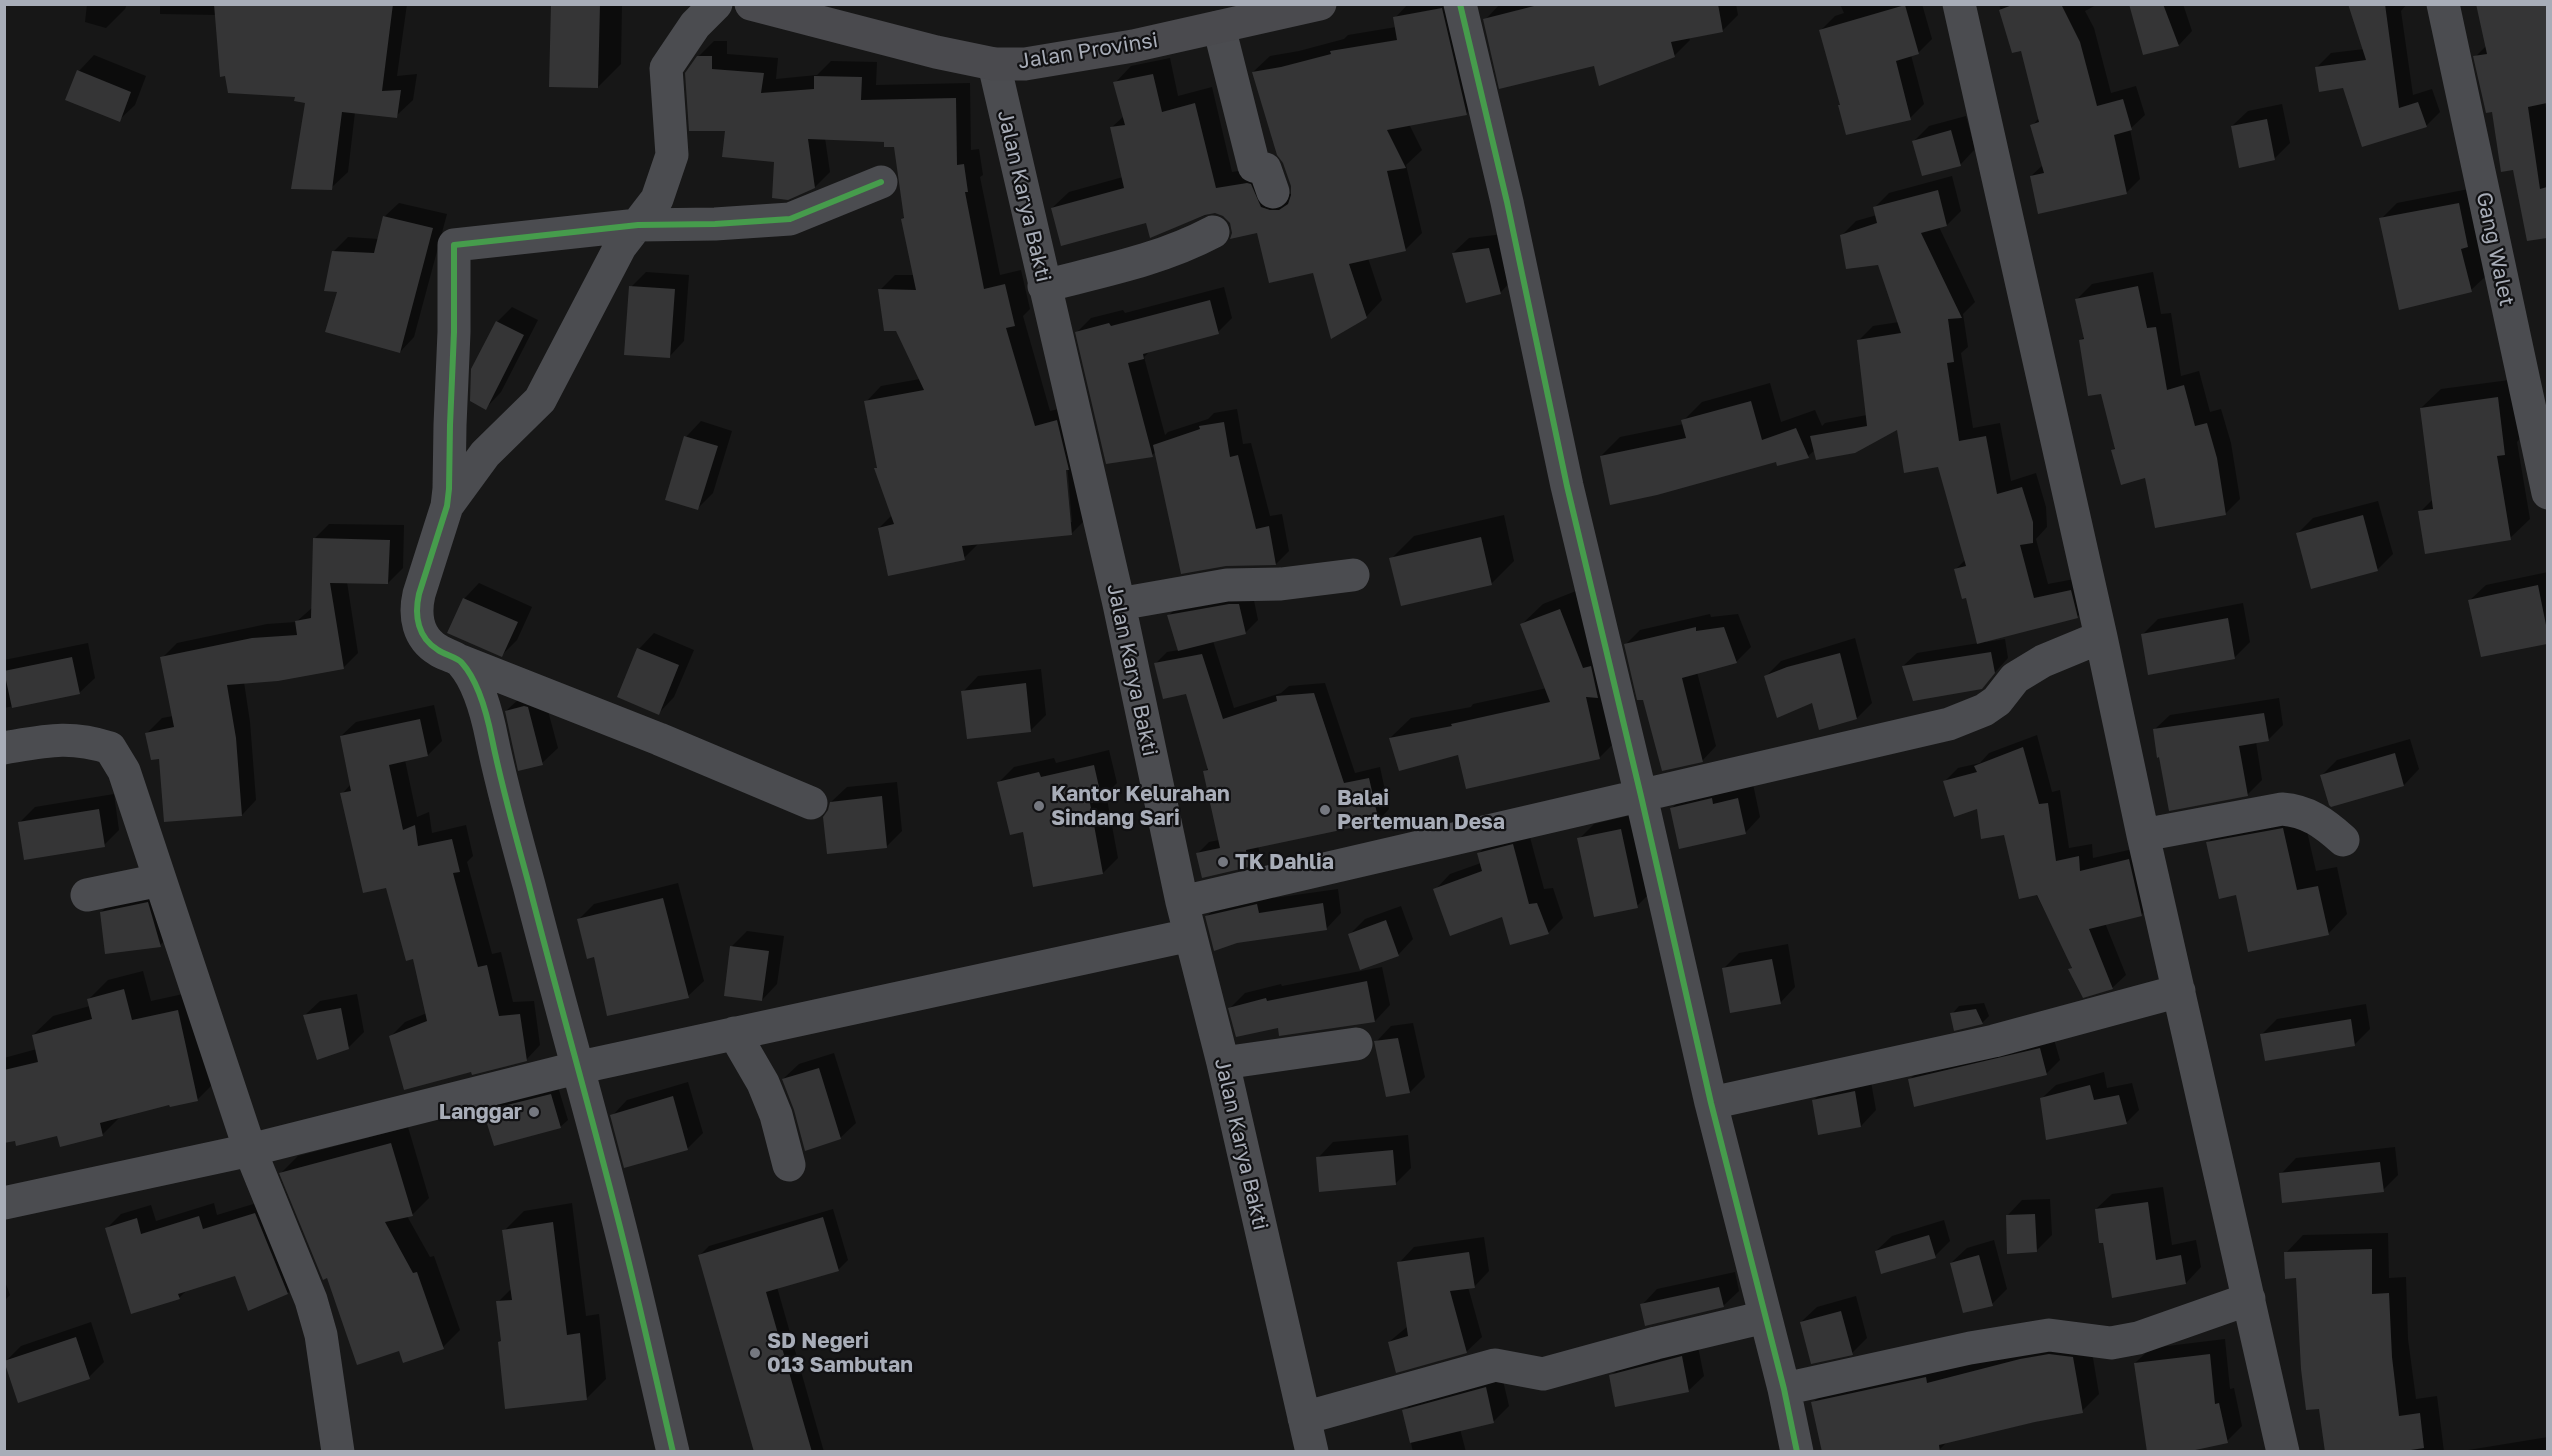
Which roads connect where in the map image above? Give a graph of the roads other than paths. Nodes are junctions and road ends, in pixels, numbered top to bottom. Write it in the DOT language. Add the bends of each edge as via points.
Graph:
graph roads {
  1 [pos="716,4"];
  2 [pos="751,4"];
  3 [pos="1320,4"];
  4 [pos="1460,4"];
  5 [pos="1959,4"];
  6 [pos="2443,4"];
  7 [pos="1220,27"];
  8 [pos="994,64"];
  9 [pos="881,182"];
  10 [pos="1273,192"];
  11 [pos="638,225"];
  12 [pos="1214,232"];
  13 [pos="1044,286"];
  14 [pos="2547,493"];
  15 [pos="447,506"];
  16 [pos="1353,575"];
  17 [pos="1119,604"];
  18 [pos="2101,637"];
  19 [pos="461,662"];
  20 [pos="4,748"];
  21 [pos="1641,796"];
  22 [pos="811,803"];
  23 [pos="2143,835"];
  24 [pos="2343,840"];
  25 [pos="160,880"];
  26 [pos="87,895"];
  27 [pos="1182,902"];
  28 [pos="1190,935"];
  29 [pos="2179,991"];
  30 [pos="734,1034"];
  31 [pos="1356,1044"];
  32 [pos="1223,1063"];
  33 [pos="576,1068"];
  34 [pos="1711,1103"];
  35 [pos="250,1150"];
  36 [pos="789,1165"];
  37 [pos="4,1203"];
  38 [pos="2249,1299"];
  39 [pos="1765,1317"];
  40 [pos="1784,1389"];
  41 [pos="1304,1418"];
  42 [pos="338,1452"];
  43 [pos="673,1452"];
  44 [pos="1312,1452"];
  45 [pos="1797,1452"];
  46 [pos="2283,1452"];
  1 -- 11 [label="street" via="695,25 666,68 672,155 657,199"];
  2 -- 8 [label="main road, Jalan Provinsi"];
  3 -- 7 [label="main road, Jalan Provinsi"];
  4 -- 21 [label="street" via="1567,486"];
  5 -- 18 [label="street"];
  6 -- 14 [label="street, Gang Walet"];
  7 -- 8 [label="main road, Jalan Provinsi" via="1025,64"];
  7 -- 10 [label="street" via="1254,166 1265,169"];
  8 -- 13 [label="street, Jalan Karya Bakti"];
  9 -- 11 [label="street" via="790,219"];
  11 -- 15 [label="street" via="620,248 540,400 485,454"];
  11 -- 15 [label="street" via="454,245"];
  12 -- 13 [label="street" via="1152,259"];
  13 -- 17 [label="street, Jalan Karya Bakti"];
  15 -- 19 [label="street" via="419,594 417,614 428,642"];
  16 -- 17 [label="street" via="1281,584 1227,585"];
  17 -- 27 [label="street, Jalan Karya Bakti"];
  18 -- 21 [label="street" via="2014,678 1984,710 1949,724"];
  18 -- 23 [label="street"];
  19 -- 22 [label="street"];
  19 -- 33 [label="street" via="488,720"];
  20 -- 25 [label="street" via="56,739 87,741 110,748 124,771"];
  21 -- 27 [label="street"];
  21 -- 34 [label="street"];
  23 -- 24 [label="street" via="2282,809 2298,810 2320,821"];
  23 -- 29 [label="street"];
  25 -- 26 [label="street"];
  25 -- 35 [label="street"];
  27 -- 28 [label="street, Jalan Karya Bakti"];
  28 -- 30 [label="street"];
  28 -- 32 [label="street, Jalan Karya Bakti"];
  29 -- 34 [label="street" via="1994,1041"];
  29 -- 38 [label="street"];
  30 -- 33 [label="street"];
  30 -- 36 [label="street" via="763,1083"];
  31 -- 32 [label="street"];
  32 -- 41 [label="street, Jalan Karya Bakti"];
  33 -- 35 [label="street"];
  33 -- 43 [label="street" via="625,1247"];
  34 -- 39 [label="street"];
  35 -- 37 [label="street"];
  35 -- 42 [label="street" via="311,1300 321,1335"];
  38 -- 40 [label="street" via="2129,1340 2091,1342 2049,1335 1970,1348"];
  38 -- 46 [label="street"];
  39 -- 40 [label="street"];
  39 -- 41 [label="street" via="1543,1374 1495,1365"];
  40 -- 45 [label="street"];
  41 -- 44 [label="street, Jalan Karya Bakti"];
}
